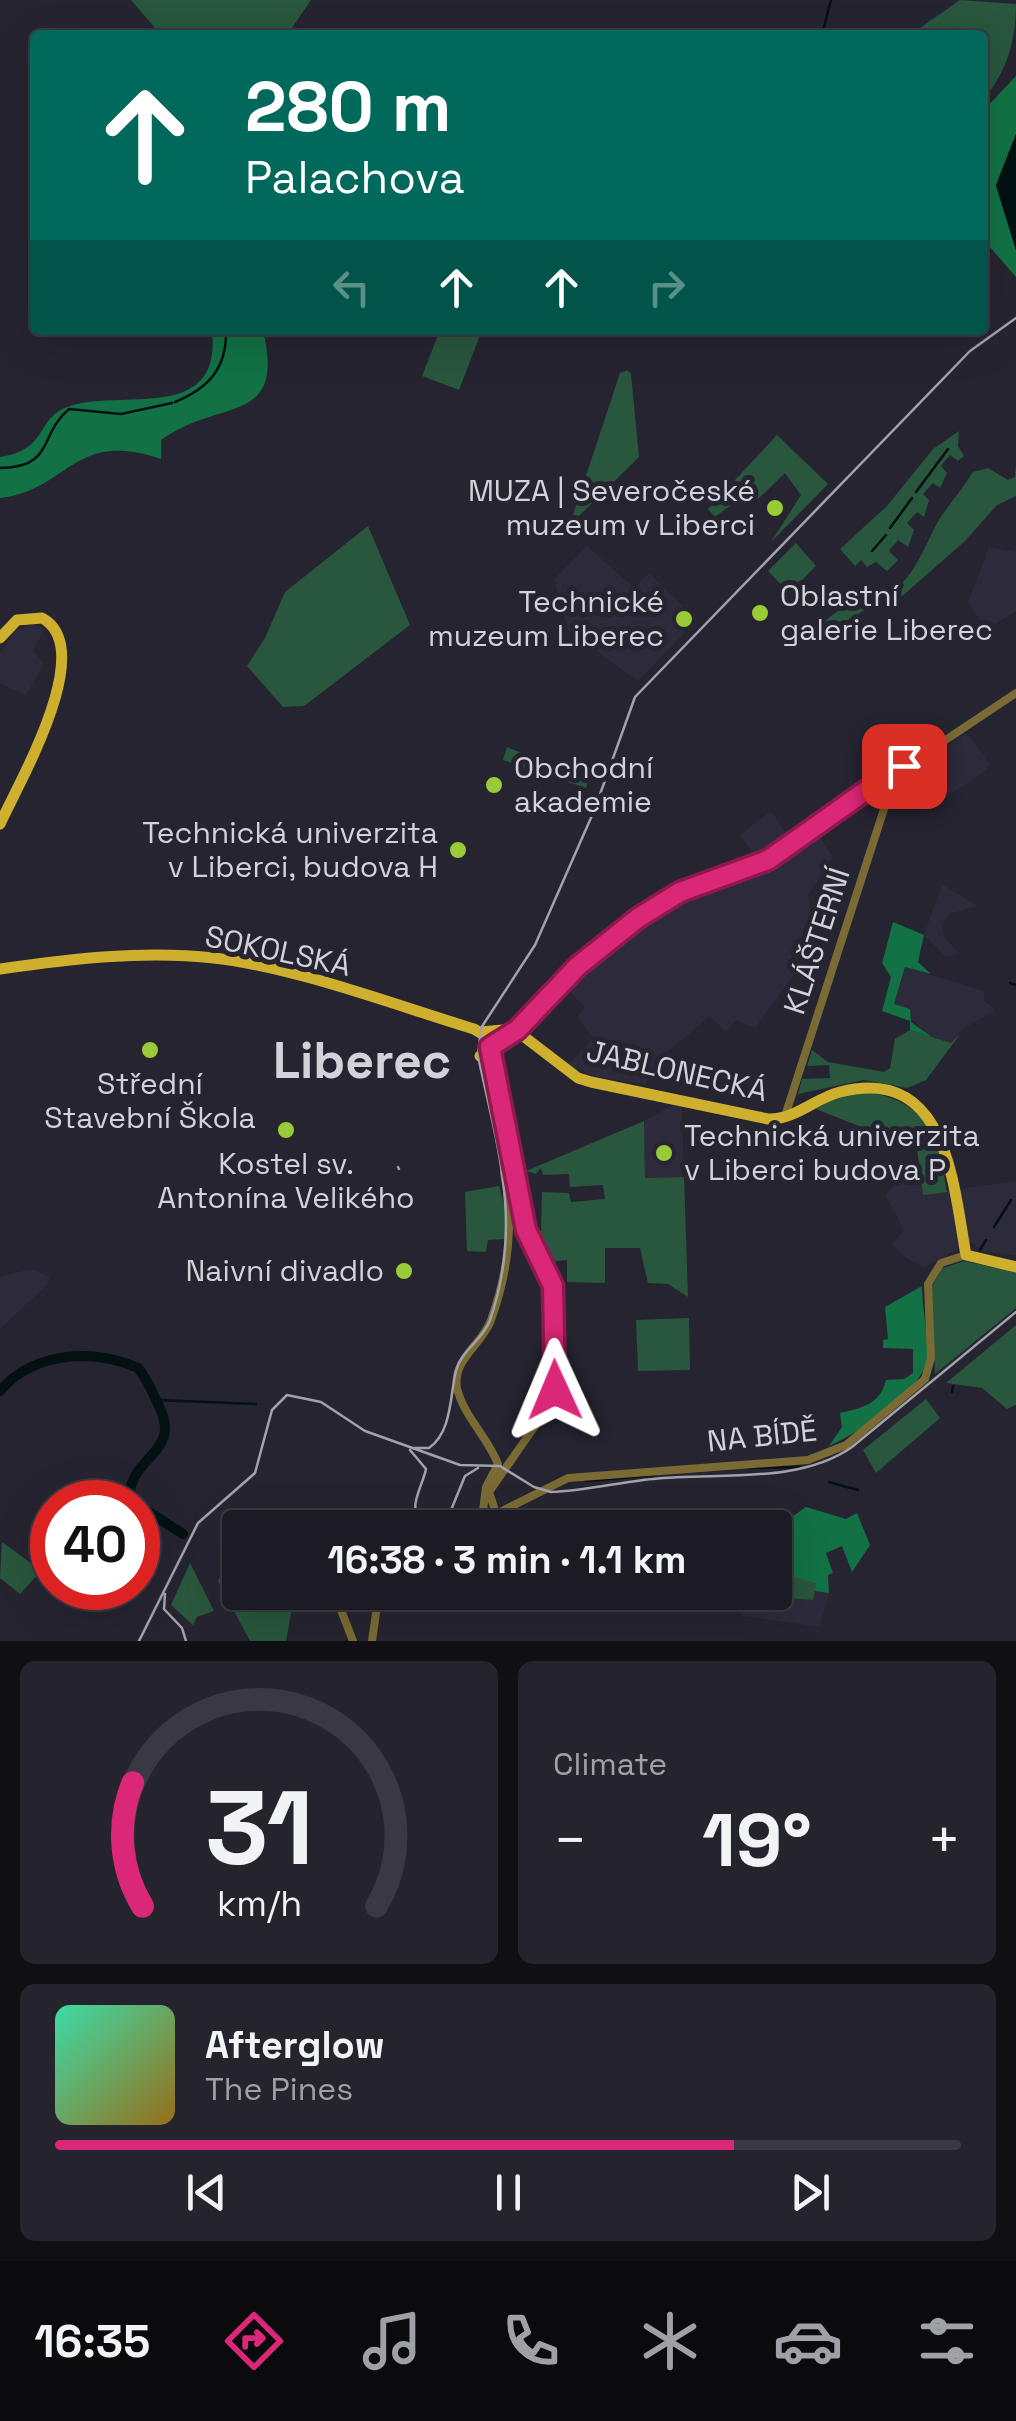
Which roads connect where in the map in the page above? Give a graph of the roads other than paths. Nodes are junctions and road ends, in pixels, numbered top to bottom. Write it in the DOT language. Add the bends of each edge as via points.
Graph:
graph roads {
  1 [pos="0,638"];
  2 [pos="1016,693"];
  3 [pos="894,778"];
  4 [pos="0,824"];
  5 [pos="0,969"];
  6 [pos="514,1029"];
  7 [pos="486,1040"];
  8 [pos="784,1118"];
  9 [pos="504,1173"];
  10 [pos="966,1256"];
  11 [pos="1016,1266"];
  12 [pos="520,1442"];
  13 [pos="492,1451"];
  14 [pos="482,1510"];
  15 [pos="497,1510"];
  16 [pos="341,1610"];
  17 [pos="376,1610"];
  18 [pos="353,1641"];
  19 [pos="372,1641"];
  1 -- 4 [label="main road" via="17,620 42,618 60,635 64,657 50,710"];
  2 -- 3 [label="street"];
  3 -- 6 [label="street" via="881,780 768,860 680,892 638,918"];
  3 -- 8 [label="street, KLÁŠTERNÍ"];
  5 -- 7 [label="main road, SOKOLSKÁ" via="88,957 212,958 338,988"];
  6 -- 7 [label="main road"];
  6 -- 8 [label="main road, JABLONECKÁ" via="591,1082"];
  7 -- 12 [label="street" via="526,1230 553,1286 553,1400"];
  8 -- 10 [label="main road, JABLONECKÁ" via="848,1090 912,1101 942,1139"];
  9 -- 13 [label="street" via="511,1227 492,1318 464,1358 456,1383"];
  10 -- 11 [label="main road"];
  10 -- 15 [label="street, NA BÍDĚ" via="941,1264 928,1284 931,1358 925,1379 846,1445 808,1460 572,1477"];
  12 -- 13 [label="street" via="506,1456"];
  12 -- 15 [label="street" via="488,1494"];
  13 -- 14 [label="street" via="498,1466"];
  16 -- 18 [label="street"];
  17 -- 19 [label="street"];
}
